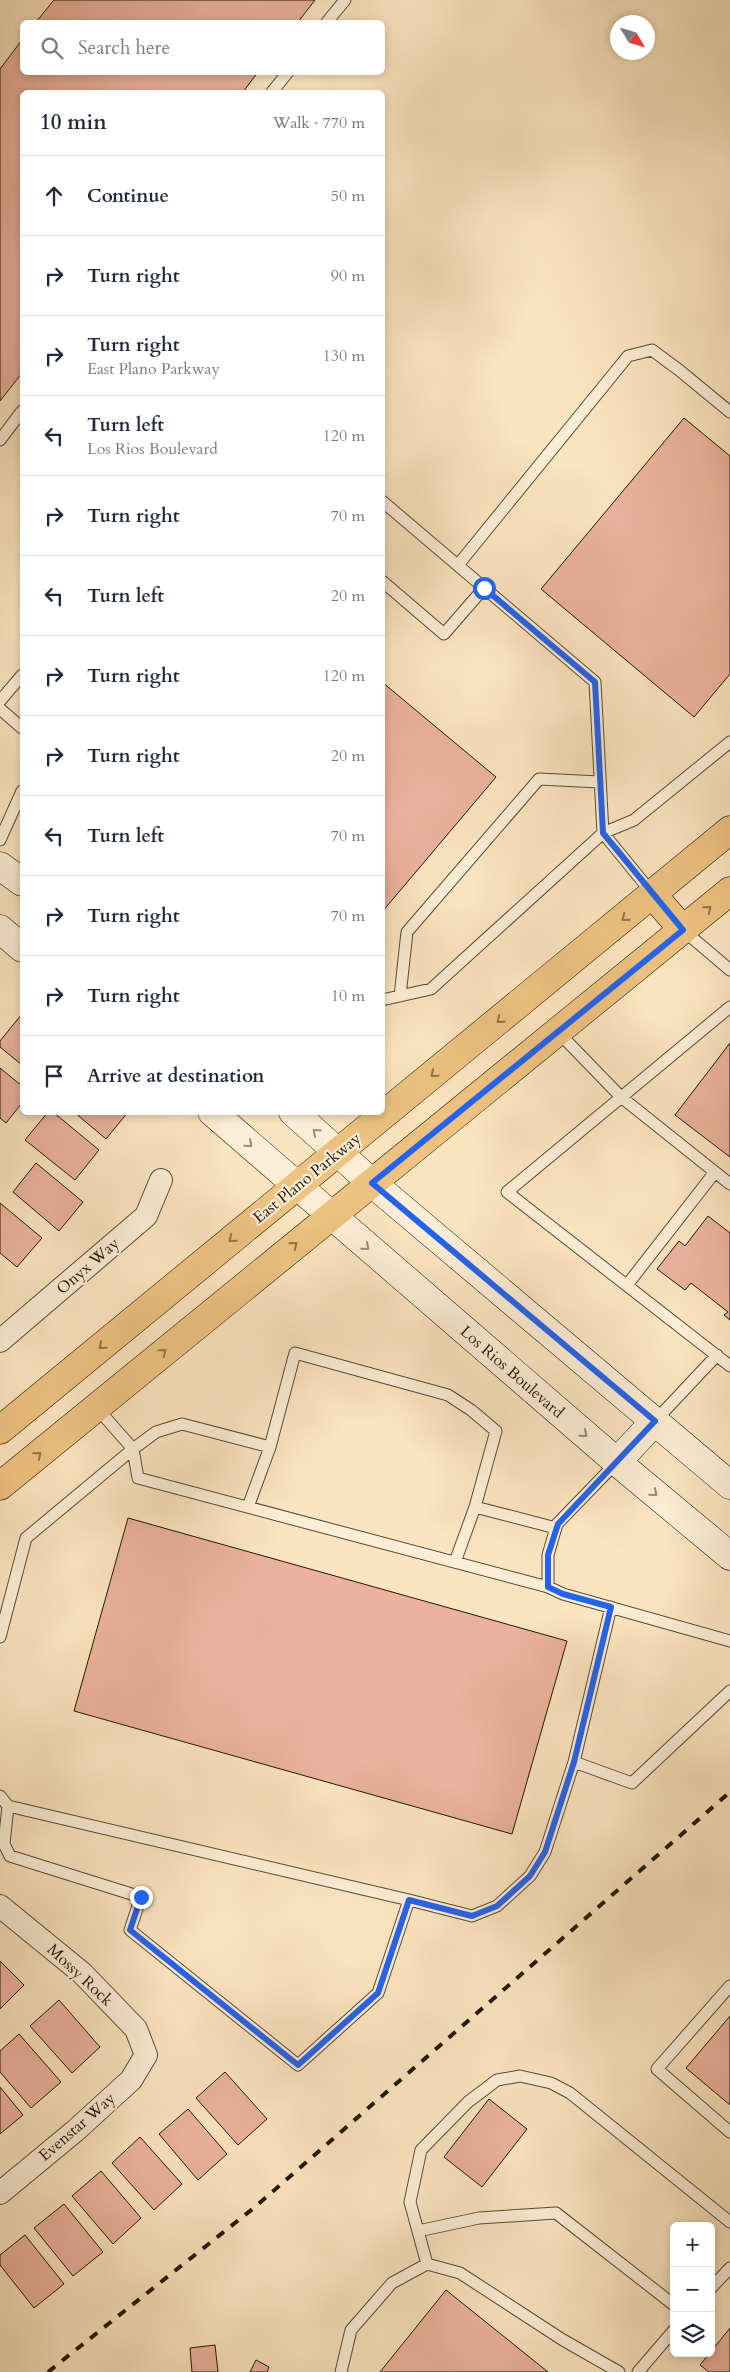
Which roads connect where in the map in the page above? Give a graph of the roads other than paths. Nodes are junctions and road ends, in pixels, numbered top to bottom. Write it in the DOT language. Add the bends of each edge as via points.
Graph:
graph roads {
  1 [pos="345,0"];
  2 [pos="329,20"];
  3 [pos="286,75"];
  4 [pos="274,90"];
  5 [pos="730,412"];
  6 [pos="20,414"];
  7 [pos="0,440"];
  8 [pos="385,504"];
  9 [pos="458,565"];
  10 [pos="385,584"];
  11 [pos="484,588"];
  12 [pos="20,677"];
  13 [pos="0,701"];
  14 [pos="0,709"];
  15 [pos="20,726"];
  16 [pos="730,742"];
  17 [pos="599,782"];
  18 [pos="20,795"];
  19 [pos="730,830"];
  20 [pos="603,833"];
  21 [pos="0,840"];
  22 [pos="0,866"];
  23 [pos="20,881"];
  24 [pos="730,891"];
  25 [pos="654,895"];
  26 [pos="0,928"];
  27 [pos="683,930"];
  28 [pos="20,946"];
  29 [pos="730,970"];
  30 [pos="400,996"];
  31 [pos="385,999"];
  32 [pos="730,1007"];
  33 [pos="558,1032"];
  34 [pos="621,1097"];
  35 [pos="385,1114"];
  36 [pos="215,1115"];
  37 [pos="296,1115"];
  38 [pos="383,1115"];
  39 [pos="338,1152"];
  40 [pos="715,1172"];
  41 [pos="161,1180"];
  42 [pos="372,1183"];
  43 [pos="730,1184"];
  44 [pos="297,1186"];
  45 [pos="330,1215"];
  46 [pos="626,1285"];
  47 [pos="0,1341"];
  48 [pos="716,1355"];
  49 [pos="730,1366"];
  50 [pos="69,1374"];
  51 [pos="96,1407"];
  52 [pos="655,1421"];
  53 [pos="0,1430"];
  54 [pos="270,1447"];
  55 [pos="134,1449"];
  56 [pos="617,1462"];
  57 [pos="730,1485"];
  58 [pos="0,1486"];
  59 [pos="475,1506"];
  60 [pos="248,1507"];
  61 [pos="556,1528"];
  62 [pos="730,1556"];
  63 [pos="455,1562"];
  64 [pos="548,1587"];
  65 [pos="611,1607"];
  66 [pos="0,1637"];
  67 [pos="730,1642"];
  68 [pos="730,1691"];
  69 [pos="574,1762"];
  70 [pos="0,1796"];
  71 [pos="8,1806"];
  72 [pos="409,1900"];
  73 [pos="0,1906"];
  74 [pos="730,1986"];
  75 [pos="146,2055"];
  76 [pos="730,2132"];
  77 [pos="0,2192"];
  78 [pos="730,2222"];
  79 [pos="418,2231"];
  80 [pos="428,2264"];
  81 [pos="730,2268"];
  82 [pos="715,2284"];
  83 [pos="670,2302"];
  84 [pos="670,2335"];
  85 [pos="341,2372"];
  86 [pos="619,2372"];
  87 [pos="638,2372"];
  1 -- 2 [label="lane"];
  3 -- 4 [label="lane"];
  5 -- 9 [label="lane" via="652,350 628,356"];
  6 -- 7 [label="lane"];
  8 -- 9 [label="lane"];
  9 -- 11 [label="lane"];
  10 -- 11 [label="lane" via="444,634"];
  11 -- 17 [label="lane" via="595,682"];
  12 -- 13 [label="lane"];
  14 -- 15 [label="lane"];
  16 -- 20 [label="lane" via="634,820"];
  17 -- 20 [label="lane"];
  17 -- 30 [label="lane" via="539,779 407,932"];
  18 -- 21 [label="lane"];
  19 -- 25 [label="main road, East Plano Parkway"];
  20 -- 25 [label="lane"];
  20 -- 30 [label="lane" via="431,989"];
  22 -- 23 [label="main road"];
  27 -- 24 [label="main road, one-way"];
  25 -- 27 [label="main road"];
  25 -- 35 [label="main road, East Plano Parkway, one-way"];
  26 -- 28 [label="main road"];
  27 -- 29 [label="lane"];
  27 -- 33 [label="main road"];
  30 -- 31 [label="lane"];
  32 -- 34 [label="lane"];
  33 -- 34 [label="lane"];
  33 -- 42 [label="main road"];
  34 -- 40 [label="lane"];
  34 -- 46 [label="lane" via="507,1192"];
  36 -- 44 [label="main road, Los Rios Boulevard, one-way"];
  39 -- 37 [label="main road, one-way"];
  38 -- 39 [label="main road, East Plano Parkway, one-way"];
  39 -- 42 [label="main road"];
  39 -- 44 [label="main road, East Plano Parkway"];
  40 -- 43 [label="lane"];
  40 -- 46 [label="lane"];
  41 -- 47 [label="street, Onyx Way" via="146,1216"];
  42 -- 45 [label="main road"];
  42 -- 52 [label="main road"];
  44 -- 45 [label="main road, Los Rios Boulevard"];
  44 -- 50 [label="main road, East Plano Parkway, one-way"];
  51 -- 45 [label="main road, one-way"];
  45 -- 56 [label="main road, Los Rios Boulevard, one-way"];
  46 -- 48 [label="lane"];
  48 -- 49 [label="lane"];
  48 -- 52 [label="lane"];
  50 -- 51 [label="main road"];
  50 -- 53 [label="main road, East Plano Parkway"];
  51 -- 55 [label="lane"];
  58 -- 51 [label="main road, one-way"];
  52 -- 56 [label="main road"];
  52 -- 57 [label="main road"];
  54 -- 55 [label="lane" via="182,1424 156,1432"];
  54 -- 59 [label="lane" via="295,1353 448,1395 496,1431"];
  54 -- 60 [label="lane"];
  55 -- 60 [label="lane" via="138,1478"];
  55 -- 66 [label="lane" via="26,1538"];
  56 -- 61 [label="lane"];
  56 -- 62 [label="main road, Los Rios Boulevard, one-way"];
  59 -- 61 [label="lane"];
  59 -- 63 [label="lane"];
  60 -- 63 [label="lane"];
  61 -- 64 [label="lane" via="548,1555"];
  63 -- 64 [label="lane"];
  64 -- 65 [label="lane"];
  65 -- 67 [label="lane"];
  65 -- 69 [label="lane"];
  68 -- 69 [label="lane" via="632,1783"];
  69 -- 72 [label="lane" via="545,1852 530,1876 497,1906 472,1916"];
  70 -- 71 [label="lane"];
  71 -- 72 [label="lane"];
  71 -- 72 [label="lane" via="4,1844 10,1856 141,1897 130,1930 298,2065 378,1993"];
  73 -- 75 [label="street, Mossy Rock" via="89,1980 136,2029"];
  74 -- 76 [label="lane" via="657,2069"];
  75 -- 77 [label="street, Evenstar Way" via="131,2080"];
  78 -- 79 [label="lane" via="570,2093 551,2083 520,2076 497,2080 468,2102 421,2150 410,2202"];
  79 -- 80 [label="lane"];
  79 -- 83 [label="lane" via="479,2218 556,2212"];
  80 -- 85 [label="lane" via="392,2284 351,2330"];
  80 -- 86 [label="lane" via="460,2273"];
  81 -- 82 [label="lane"];
  84 -- 87 [label="lane"];
}
